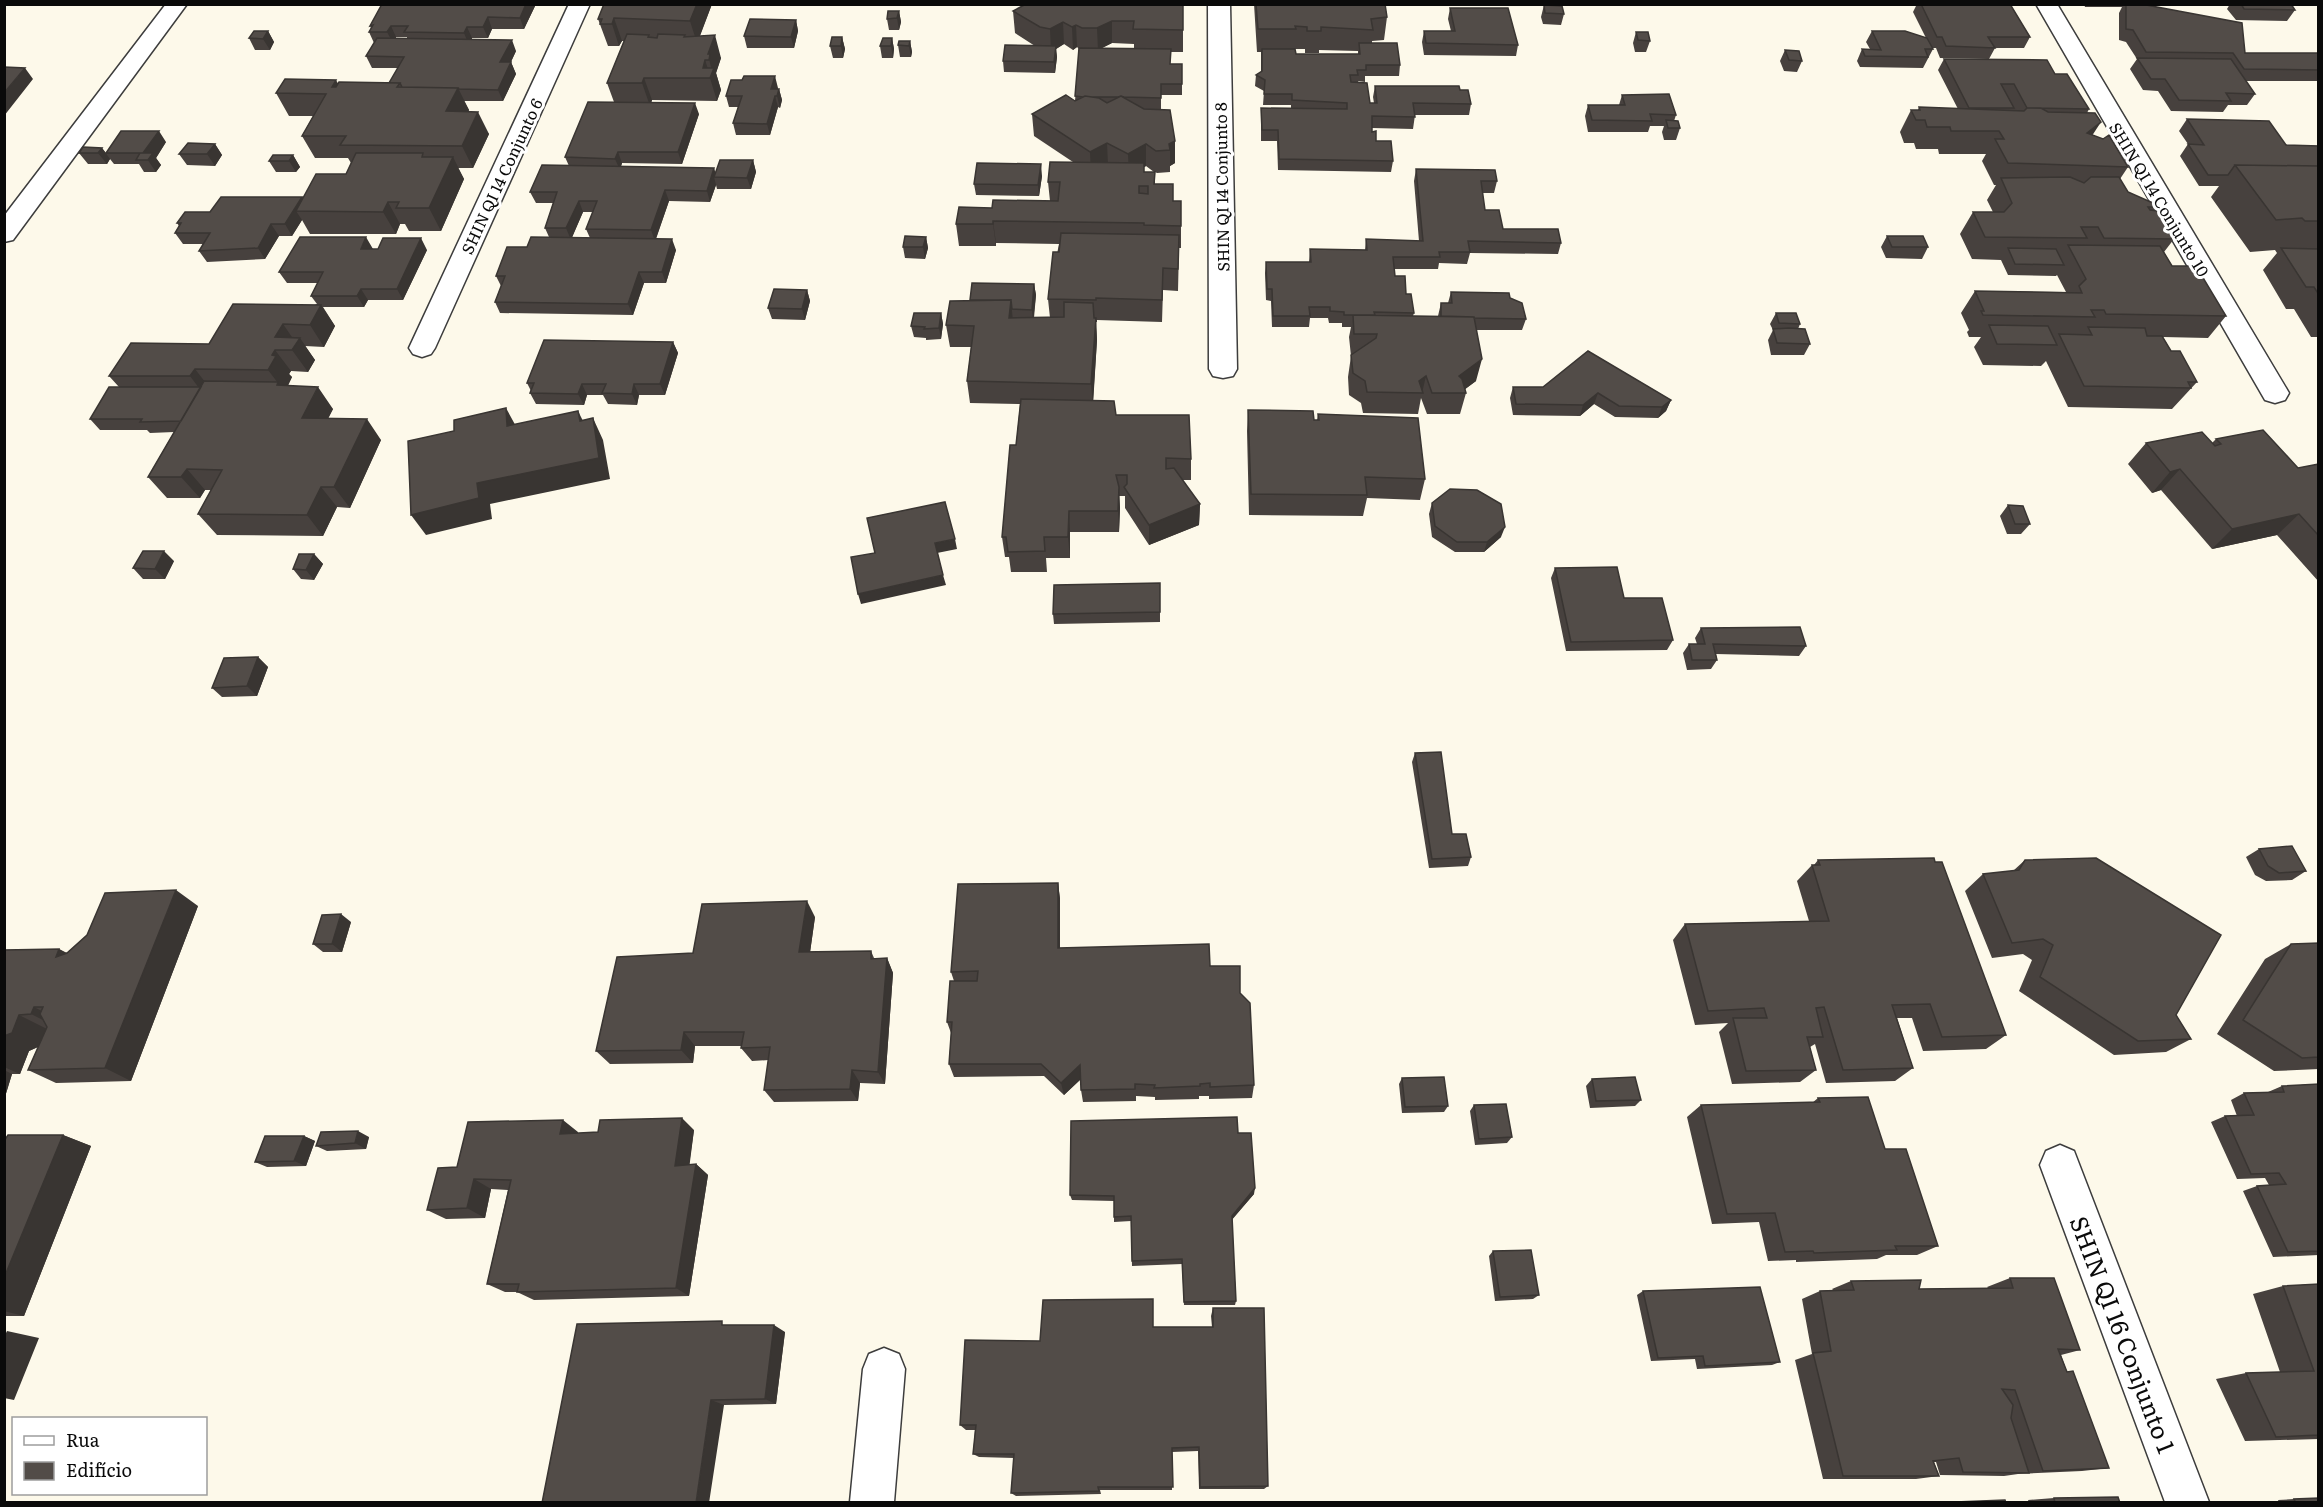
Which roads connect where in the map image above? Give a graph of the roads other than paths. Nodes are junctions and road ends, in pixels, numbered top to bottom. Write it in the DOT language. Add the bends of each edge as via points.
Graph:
graph roads {
  1 [pos="177,4"];
  2 [pos="580,4"];
  3 [pos="1219,4"];
  4 [pos="2046,4"];
  5 [pos="4,234"];
  6 [pos="422,348"];
  7 [pos="1223,369"];
  8 [pos="2275,393"];
  9 [pos="2060,1165"];
  10 [pos="884,1369"];
  11 [pos="872,1503"];
  12 [pos="2187,1503"];
  1 -- 5 [label="street"];
  2 -- 6 [label="street, SHIN QI 14 Conjunto 6"];
  3 -- 7 [label="street, SHIN QI 14 Conjunto 8"];
  4 -- 8 [label="street, SHIN QI 14 Conjunto 10"];
  9 -- 12 [label="street, SHIN QI 16 Conjunto 1"];
  10 -- 11 [label="street"];
}
